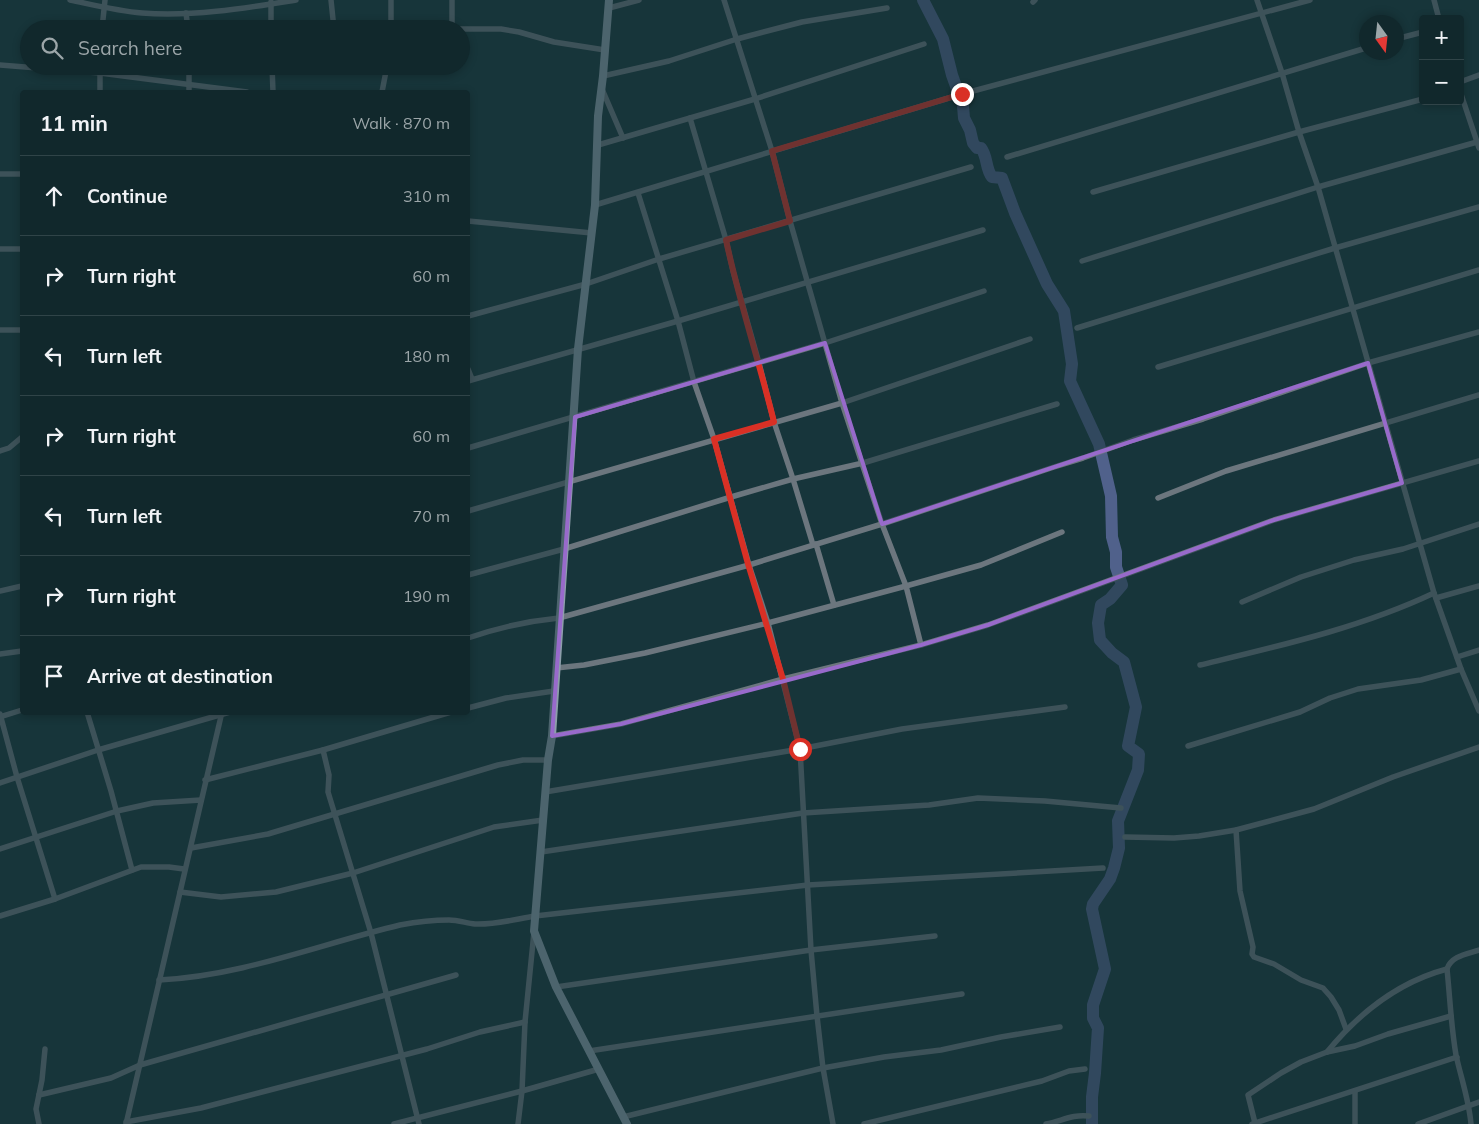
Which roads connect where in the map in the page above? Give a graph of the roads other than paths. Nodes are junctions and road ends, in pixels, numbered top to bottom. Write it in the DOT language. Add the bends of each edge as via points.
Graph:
graph roads {
  1 [pos="70,0"];
  2 [pos="105,0"];
  3 [pos="296,0"];
  4 [pos="332,0"];
  5 [pos="392,0"];
  6 [pos="452,0"];
  7 [pos="639,0"];
  8 [pos="724,0"];
  9 [pos="1257,0"];
  10 [pos="1310,0"];
  11 [pos="1434,0"];
  12 [pos="271,2"];
  13 [pos="609,4"];
  14 [pos="104,8"];
  15 [pos="887,8"];
  16 [pos="186,13"];
  17 [pos="1262,13"];
  18 [pos="1438,15"];
  19 [pos="103,20"];
  20 [pos="187,20"];
  21 [pos="271,20"];
  22 [pos="333,20"];
  23 [pos="391,20"];
  24 [pos="452,20"];
  25 [pos="470,30"];
  26 [pos="1419,33"];
  27 [pos="1404,37"];
  28 [pos="737,39"];
  29 [pos="924,44"];
  30 [pos="605,50"];
  31 [pos="1359,50"];
  32 [pos="0,65"];
  33 [pos="20,66"];
  34 [pos="1282,73"];
  35 [pos="100,75"];
  36 [pos="132,75"];
  37 [pos="189,75"];
  38 [pos="272,75"];
  39 [pos="385,75"];
  40 [pos="1479,75"];
  41 [pos="603,76"];
  42 [pos="1464,81"];
  43 [pos="189,84"];
  44 [pos="602,87"];
  45 [pos="100,90"];
  46 [pos="189,90"];
  47 [pos="232,90"];
  48 [pos="273,90"];
  49 [pos="382,90"];
  50 [pos="755,99"];
  51 [pos="1419,100"];
  52 [pos="1464,104"];
  53 [pos="690,118"];
  54 [pos="1299,132"];
  55 [pos="623,138"];
  56 [pos="598,145"];
  57 [pos="1478,145"];
  58 [pos="772,151"];
  59 [pos="1007,157"];
  60 [pos="971,167"];
  61 [pos="707,170"];
  62 [pos="0,174"];
  63 [pos="20,174"];
  64 [pos="1318,187"];
  65 [pos="1093,192"];
  66 [pos="638,193"];
  67 [pos="595,205"];
  68 [pos="1479,207"];
  69 [pos="470,221"];
  70 [pos="790,221"];
  71 [pos="983,230"];
  72 [pos="592,233"];
  73 [pos="726,240"];
  74 [pos="1335,248"];
  75 [pos="0,249"];
  76 [pos="20,249"];
  77 [pos="659,260"];
  78 [pos="1082,262"];
  79 [pos="1479,270"];
  80 [pos="808,281"];
  81 [pos="586,284"];
  82 [pos="984,291"];
  83 [pos="742,301"];
  84 [pos="1351,308"];
  85 [pos="470,315"];
  86 [pos="678,321"];
  87 [pos="1077,328"];
  88 [pos="0,330"];
  89 [pos="20,330"];
  90 [pos="1479,332"];
  91 [pos="1030,339"];
  92 [pos="825,343"];
  93 [pos="578,349"];
  94 [pos="759,363"];
  95 [pos="1368,363"];
  96 [pos="1158,367"];
  97 [pos="470,380"];
  98 [pos="694,382"];
  99 [pos="1479,395"];
  100 [pos="842,403"];
  101 [pos="1057,404"];
  102 [pos="575,417"];
  103 [pos="774,422"];
  104 [pos="1384,422"];
  105 [pos="20,439"];
  106 [pos="714,439"];
  107 [pos="470,447"];
  108 [pos="0,451"];
  109 [pos="1479,461"];
  110 [pos="862,463"];
  111 [pos="793,479"];
  112 [pos="570,483"];
  113 [pos="1402,484"];
  114 [pos="730,497"];
  115 [pos="1158,498"];
  116 [pos="470,510"];
  117 [pos="882,524"];
  118 [pos="1479,524"];
  119 [pos="1062,532"];
  120 [pos="1421,543"];
  121 [pos="814,545"];
  122 [pos="564,549"];
  123 [pos="748,564"];
  124 [pos="470,574"];
  125 [pos="20,586"];
  126 [pos="906,586"];
  127 [pos="1479,586"];
  128 [pos="0,591"];
  129 [pos="1435,595"];
  130 [pos="1242,602"];
  131 [pos="834,605"];
  132 [pos="559,618"];
  133 [pos="768,623"];
  134 [pos="470,637"];
  135 [pos="922,645"];
  136 [pos="1479,650"];
  137 [pos="20,651"];
  138 [pos="0,654"];
  139 [pos="1457,657"];
  140 [pos="1200,665"];
  141 [pos="556,668"];
  142 [pos="1461,669"];
  143 [pos="783,679"];
  144 [pos="554,691"];
  145 [pos="1065,706"];
  146 [pos="470,707"];
  147 [pos="20,711"];
  148 [pos="1479,711"];
  149 [pos="88,715"];
  150 [pos="218,715"];
  151 [pos="221,715"];
  152 [pos="441,715"];
  153 [pos="0,716"];
  154 [pos="552,736"];
  155 [pos="1188,746"];
  156 [pos="1479,747"];
  157 [pos="800,749"];
  158 [pos="98,750"];
  159 [pos="323,750"];
  160 [pos="548,760"];
  161 [pos="17,777"];
  162 [pos="205,780"];
  163 [pos="0,783"];
  164 [pos="545,792"];
  165 [pos="201,800"];
  166 [pos="1121,808"];
  167 [pos="117,811"];
  168 [pos="803,813"];
  169 [pos="336,814"];
  170 [pos="543,820"];
  171 [pos="1236,830"];
  172 [pos="35,837"];
  173 [pos="1125,837"];
  174 [pos="191,848"];
  175 [pos="0,849"];
  176 [pos="541,852"];
  177 [pos="1104,868"];
  178 [pos="132,870"];
  179 [pos="184,870"];
  180 [pos="353,873"];
  181 [pos="808,885"];
  182 [pos="180,892"];
  183 [pos="55,899"];
  184 [pos="0,916"];
  185 [pos="536,916"];
  186 [pos="534,931"];
  187 [pos="370,934"];
  188 [pos="935,936"];
  189 [pos="811,950"];
  190 [pos="1479,950"];
  191 [pos="1447,969"];
  192 [pos="456,975"];
  193 [pos="160,980"];
  194 [pos="556,987"];
  195 [pos="962,994"];
  196 [pos="385,996"];
  197 [pos="817,1016"];
  198 [pos="1450,1016"];
  199 [pos="525,1022"];
  200 [pos="1060,1027"];
  201 [pos="1346,1029"];
  202 [pos="45,1049"];
  203 [pos="589,1051"];
  204 [pos="1327,1052"];
  205 [pos="402,1055"];
  206 [pos="1457,1057"];
  207 [pos="140,1065"];
  208 [pos="823,1068"];
  209 [pos="599,1069"];
  210 [pos="1085,1069"];
  211 [pos="522,1091"];
  212 [pos="1355,1091"];
  213 [pos="39,1094"];
  214 [pos="1479,1102"];
  215 [pos="1469,1104"];
  216 [pos="1088,1116"];
  217 [pos="416,1118"];
  218 [pos="625,1120"];
  219 [pos="126,1123"];
  220 [pos="39,1124"];
  221 [pos="394,1124"];
  222 [pos="419,1124"];
  223 [pos="518,1124"];
  224 [pos="833,1124"];
  225 [pos="864,1124"];
  226 [pos="1046,1124"];
  227 [pos="1254,1124"];
  228 [pos="1355,1124"];
  229 [pos="1418,1124"];
  230 [pos="1472,1124"];
  1 -- 14 [label="street"];
  2 -- 14 [label="street"];
  3 -- 12 [label="street"];
  4 -- 22 [label="street"];
  5 -- 23 [label="street"];
  6 -- 24 [label="street"];
  7 -- 13 [label="street"];
  8 -- 28 [label="street"];
  9 -- 17 [label="street"];
  10 -- 17 [label="street"];
  11 -- 18 [label="street"];
  12 -- 16 [label="street"];
  12 -- 21 [label="street"];
  13 -- 30 [label="street"];
  14 -- 16 [label="street" via="142,13"];
  14 -- 19 [label="street"];
  15 -- 28 [label="street" via="802,22"];
  16 -- 20 [label="street"];
  17 -- 34 [label="street"];
  17 -- 58 [label="street" via="970,92"];
  25 -- 30 [label="street" via="501,29"];
  26 -- 27 [label="street"];
  28 -- 41 [label="street"];
  28 -- 50 [label="street"];
  29 -- 50 [label="street"];
  30 -- 41 [label="street"];
  31 -- 34 [label="street"];
  32 -- 33 [label="street"];
  34 -- 54 [label="street"];
  34 -- 59 [label="street"];
  35 -- 45 [label="street"];
  36 -- 43 [label="street"];
  37 -- 43 [label="street"];
  38 -- 48 [label="street"];
  39 -- 49 [label="street"];
  40 -- 42 [label="street"];
  41 -- 44 [label="street"];
  43 -- 46 [label="street"];
  43 -- 47 [label="street"];
  44 -- 55 [label="street"];
  44 -- 56 [label="street"];
  50 -- 53 [label="street"];
  50 -- 58 [label="street"];
  51 -- 54 [label="street"];
  52 -- 57 [label="street"];
  53 -- 55 [label="street"];
  53 -- 61 [label="street"];
  54 -- 64 [label="street"];
  54 -- 65 [label="street"];
  55 -- 56 [label="street"];
  56 -- 67 [label="street"];
  57 -- 64 [label="street"];
  58 -- 61 [label="street"];
  58 -- 70 [label="street"];
  60 -- 70 [label="street"];
  61 -- 66 [label="street"];
  61 -- 73 [label="street"];
  62 -- 63 [label="street"];
  64 -- 74 [label="street"];
  64 -- 78 [label="street"];
  66 -- 67 [label="street"];
  66 -- 77 [label="street"];
  67 -- 72 [label="street"];
  68 -- 74 [label="street"];
  69 -- 72 [label="street"];
  70 -- 73 [label="street"];
  70 -- 80 [label="street"];
  71 -- 80 [label="street"];
  72 -- 81 [label="street"];
  73 -- 77 [label="street"];
  73 -- 83 [label="street"];
  74 -- 84 [label="street"];
  74 -- 87 [label="street"];
  75 -- 76 [label="street"];
  77 -- 81 [label="street"];
  77 -- 86 [label="street"];
  79 -- 84 [label="street"];
  80 -- 83 [label="street"];
  80 -- 92 [label="street"];
  81 -- 85 [label="street"];
  81 -- 93 [label="street"];
  82 -- 92 [label="street"];
  83 -- 86 [label="street"];
  83 -- 94 [label="street"];
  84 -- 95 [label="street"];
  84 -- 96 [label="street"];
  86 -- 93 [label="street"];
  86 -- 98 [label="street"];
  88 -- 89 [label="street"];
  90 -- 95 [label="street"];
  91 -- 100 [label="street"];
  92 -- 94 [label="street"];
  92 -- 100 [label="street"];
  93 -- 97 [label="street"];
  93 -- 102 [label="street"];
  94 -- 98 [label="street"];
  94 -- 103 [label="street"];
  95 -- 104 [label="street"];
  95 -- 117 [label="street"];
  98 -- 102 [label="street"];
  98 -- 106 [label="street"];
  99 -- 104 [label="street"];
  100 -- 103 [label="street"];
  100 -- 110 [label="street"];
  101 -- 110 [label="street"];
  102 -- 107 [label="street"];
  102 -- 112 [label="street"];
  103 -- 106 [label="street"];
  103 -- 111 [label="street"];
  104 -- 113 [label="street"];
  104 -- 115 [label="street" via="1226,471"];
  105 -- 108 [label="street"];
  106 -- 112 [label="street"];
  106 -- 114 [label="street"];
  109 -- 113 [label="street"];
  110 -- 111 [label="street"];
  110 -- 117 [label="street"];
  111 -- 114 [label="street"];
  111 -- 121 [label="street"];
  112 -- 116 [label="street"];
  112 -- 122 [label="street"];
  113 -- 120 [label="street"];
  113 -- 135 [label="street" via="1274,520 988,625"];
  114 -- 122 [label="street"];
  114 -- 123 [label="street"];
  117 -- 121 [label="street"];
  117 -- 126 [label="street"];
  118 -- 120 [label="street"];
  119 -- 126 [label="street" via="981,565"];
  120 -- 129 [label="street"];
  120 -- 130 [label="street" via="1318,571"];
  121 -- 123 [label="street"];
  121 -- 131 [label="street"];
  122 -- 124 [label="street"];
  122 -- 132 [label="street"];
  123 -- 132 [label="street"];
  123 -- 133 [label="street"];
  125 -- 128 [label="street"];
  126 -- 131 [label="street"];
  126 -- 135 [label="street"];
  127 -- 129 [label="street"];
  129 -- 139 [label="street"];
  129 -- 140 [label="street" via="1362,622 1285,645"];
  131 -- 133 [label="street"];
  132 -- 134 [label="street" via="490,630"];
  132 -- 141 [label="street"];
  133 -- 141 [label="street" via="627,656"];
  133 -- 143 [label="street"];
  135 -- 143 [label="street"];
  136 -- 139 [label="street"];
  137 -- 138 [label="street"];
  139 -- 142 [label="street"];
  141 -- 144 [label="street"];
  142 -- 148 [label="street"];
  142 -- 155 [label="street" via="1420,680 1358,689 1300,712"];
  143 -- 154 [label="street" via="621,724"];
  143 -- 157 [label="street"];
  144 -- 146 [label="street"];
  144 -- 154 [label="street"];
  145 -- 157 [label="street" via="902,729"];
  147 -- 153 [label="street"];
  149 -- 158 [label="street"];
  150 -- 158 [label="street"];
  151 -- 162 [label="street"];
  152 -- 159 [label="street"];
  153 -- 161 [label="street"];
  154 -- 160 [label="street"];
  156 -- 171 [label="street" via="1314,809"];
  157 -- 164 [label="street"];
  157 -- 168 [label="street"];
  158 -- 161 [label="street"];
  158 -- 167 [label="street"];
  159 -- 162 [label="street"];
  159 -- 169 [label="street" via="328,792"];
  160 -- 164 [label="street"];
  160 -- 169 [label="street" via="498,765"];
  161 -- 163 [label="street"];
  161 -- 172 [label="street"];
  162 -- 165 [label="street"];
  164 -- 170 [label="street"];
  165 -- 167 [label="street" via="153,803"];
  165 -- 174 [label="street"];
  166 -- 168 [label="street" via="978,798 929,805"];
  167 -- 172 [label="street"];
  167 -- 178 [label="street"];
  168 -- 176 [label="street"];
  168 -- 181 [label="street"];
  169 -- 174 [label="street" via="268,834"];
  169 -- 180 [label="street"];
  170 -- 176 [label="street"];
  170 -- 180 [label="street" via="494,827"];
  171 -- 173 [label="street" via="1174,838"];
  171 -- 201 [label="street" via="1240,891 1252,954 1323,988 1332,997"];
  172 -- 175 [label="street"];
  172 -- 183 [label="street"];
  174 -- 179 [label="street"];
  176 -- 185 [label="street"];
  177 -- 181 [label="street"];
  178 -- 179 [label="street" via="157,866"];
  178 -- 183 [label="street"];
  179 -- 182 [label="street"];
  180 -- 182 [label="street" via="276,892 243,896"];
  180 -- 187 [label="street"];
  181 -- 185 [label="street"];
  181 -- 189 [label="street"];
  182 -- 193 [label="street"];
  183 -- 184 [label="street"];
  185 -- 186 [label="street"];
  185 -- 187 [label="street" via="476,924 429,920"];
  186 -- 194 [label="street"];
  186 -- 199 [label="street"];
  187 -- 193 [label="street" via="214,974"];
  187 -- 196 [label="street"];
  188 -- 189 [label="street"];
  189 -- 194 [label="street"];
  189 -- 197 [label="street"];
  190 -- 191 [label="street" via="1455,958"];
  191 -- 198 [label="street"];
  191 -- 201 [label="street" via="1409,983 1365,1012"];
  192 -- 196 [label="street"];
  193 -- 207 [label="street"];
  194 -- 203 [label="street"];
  195 -- 197 [label="street"];
  196 -- 205 [label="street"];
  196 -- 207 [label="street"];
  197 -- 203 [label="street"];
  197 -- 208 [label="street"];
  198 -- 204 [label="street"];
  198 -- 206 [label="street"];
  199 -- 205 [label="street"];
  199 -- 211 [label="street"];
  200 -- 208 [label="street"];
  201 -- 204 [label="street"];
  202 -- 213 [label="street"];
  203 -- 209 [label="street"];
  204 -- 227 [label="street" via="1301,1062 1248,1095"];
  205 -- 217 [label="street"];
  205 -- 219 [label="street" via="200,1108"];
  206 -- 212 [label="street"];
  206 -- 215 [label="street"];
  207 -- 213 [label="street" via="111,1078"];
  207 -- 219 [label="street"];
  208 -- 218 [label="street"];
  208 -- 224 [label="street"];
  209 -- 211 [label="street"];
  209 -- 218 [label="street"];
  210 -- 225 [label="street"];
  211 -- 217 [label="street"];
  211 -- 223 [label="street"];
  212 -- 227 [label="street"];
  212 -- 228 [label="street"];
  213 -- 220 [label="street" via="36,1109"];
  214 -- 215 [label="street"];
  215 -- 229 [label="street"];
  215 -- 230 [label="street"];
  216 -- 226 [label="street" via="1076,1114"];
  217 -- 221 [label="street"];
  217 -- 222 [label="street"];
}
